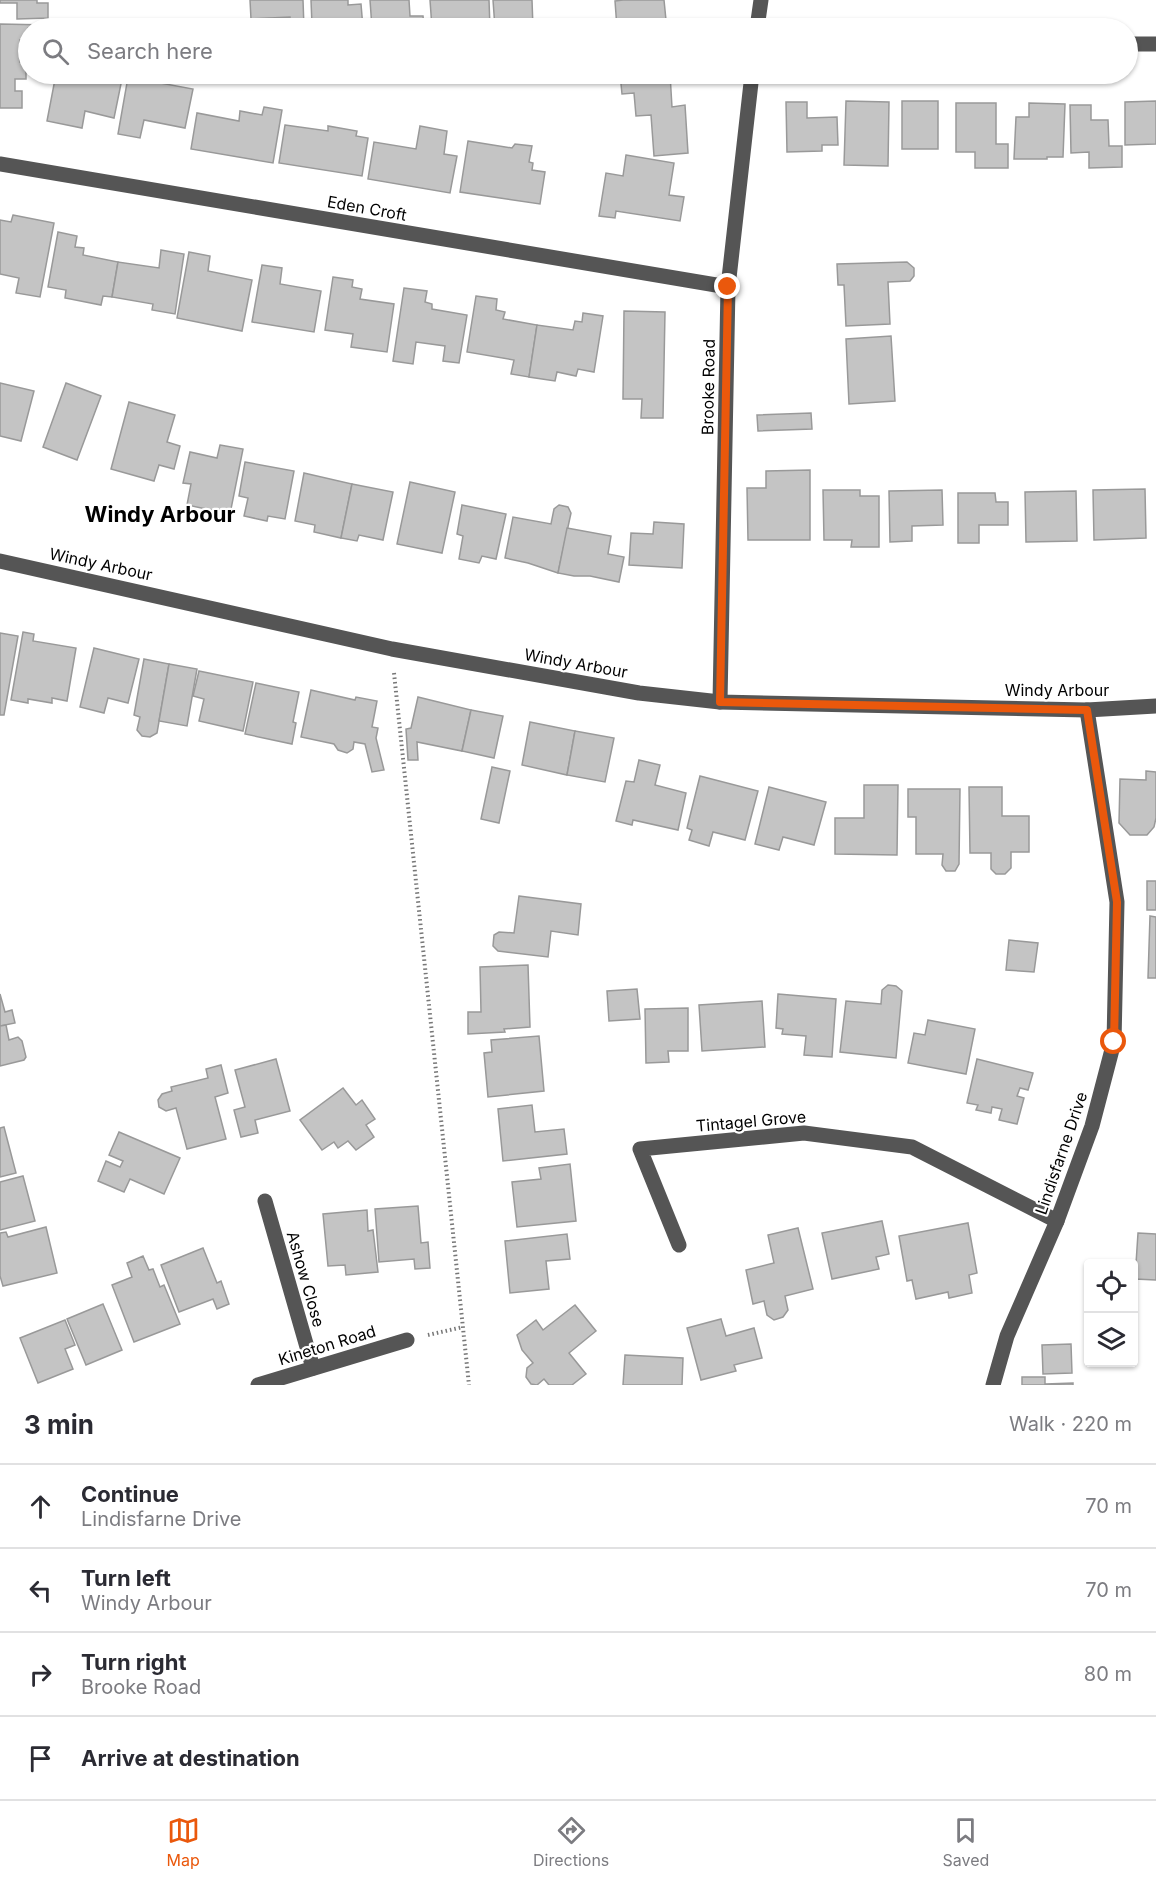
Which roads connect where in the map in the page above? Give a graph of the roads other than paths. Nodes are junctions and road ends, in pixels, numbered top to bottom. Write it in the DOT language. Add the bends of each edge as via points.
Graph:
graph roads {
  1 [pos="761,0"];
  2 [pos="758,18"];
  3 [pos="1138,44"];
  4 [pos="1156,44"];
  5 [pos="751,84"];
  6 [pos="0,164"];
  7 [pos="728,287"];
  8 [pos="0,561"];
  9 [pos="720,702"];
  10 [pos="1156,706"];
  11 [pos="1087,710"];
  12 [pos="265,1201"];
  13 [pos="1057,1221"];
  14 [pos="679,1245"];
  15 [pos="407,1340"];
  16 [pos="313,1368"];
  17 [pos="258,1385"];
  18 [pos="993,1385"];
  1 -- 2 [label="street"];
  3 -- 4 [label="street"];
  5 -- 7 [label="street, Brooke Road"];
  6 -- 7 [label="street, Eden Croft"];
  7 -- 9 [label="street, Brooke Road"];
  8 -- 9 [label="street, Windy Arbour" via="392,649 639,693"];
  9 -- 11 [label="street, Windy Arbour"];
  10 -- 11 [label="street, Windy Arbour"];
  11 -- 13 [label="street, Lindisfarne Drive" via="1117,902 1114,1042 1092,1126"];
  12 -- 16 [label="street, Ashow Close"];
  13 -- 14 [label="street, Tintagel Grove" via="912,1147 804,1133 640,1149"];
  13 -- 18 [label="street, Lindisfarne Drive" via="1007,1336"];
  15 -- 16 [label="street, Kineton Road"];
  16 -- 17 [label="street, Kineton Road"];
}
